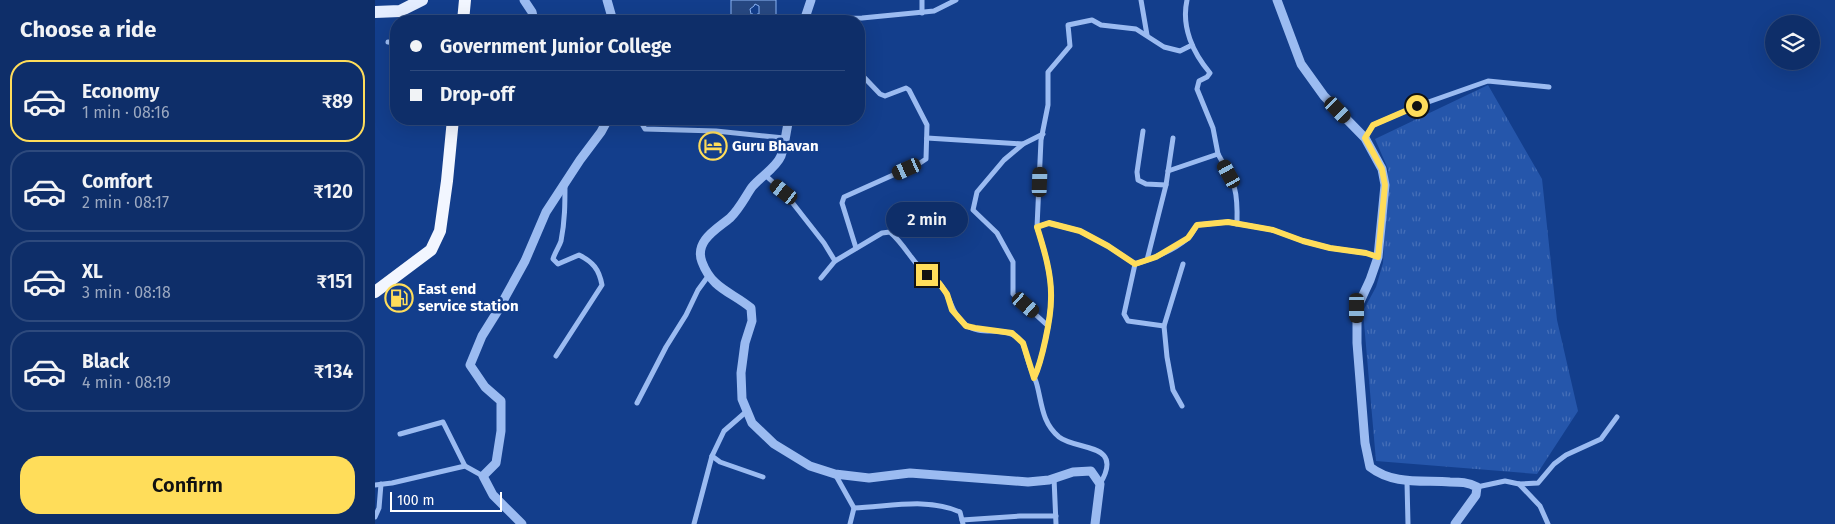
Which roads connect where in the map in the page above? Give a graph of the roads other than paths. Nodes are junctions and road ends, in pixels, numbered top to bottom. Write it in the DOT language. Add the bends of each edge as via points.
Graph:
graph roads {
  1 [pos="422,0"];
  2 [pos="465,0"];
  3 [pos="524,0"];
  4 [pos="607,0"];
  5 [pos="811,0"];
  6 [pos="922,0"];
  7 [pos="956,0"];
  8 [pos="1141,0"];
  9 [pos="1187,0"];
  10 [pos="1277,0"];
  11 [pos="375,12"];
  12 [pos="922,13"];
  13 [pos="464,15"];
  14 [pos="533,15"];
  15 [pos="611,15"];
  16 [pos="806,15"];
  17 [pos="865,18"];
  18 [pos="1147,35"];
  19 [pos="1192,44"];
  20 [pos="865,78"];
  21 [pos="1549,87"];
  22 [pos="452,125"];
  23 [pos="605,125"];
  24 [pos="643,125"];
  25 [pos="788,125"];
  26 [pos="1143,131"];
  27 [pos="1043,134"];
  28 [pos="785,138"];
  29 [pos="927,138"];
  30 [pos="1173,138"];
  31 [pos="1365,138"];
  32 [pos="1023,144"];
  33 [pos="1218,154"];
  34 [pos="1168,171"];
  35 [pos="765,175"];
  36 [pos="565,183"];
  37 [pos="1166,185"];
  38 [pos="1237,224"];
  39 [pos="1037,227"];
  40 [pos="856,248"];
  41 [pos="1378,257"];
  42 [pos="1147,260"];
  43 [pos="835,261"];
  44 [pos="1135,264"];
  45 [pos="1183,264"];
  46 [pos="709,275"];
  47 [pos="821,278"];
  48 [pos="375,292"];
  49 [pos="1047,325"];
  50 [pos="1164,326"];
  51 [pos="556,356"];
  52 [pos="1034,378"];
  53 [pos="637,403"];
  54 [pos="1182,406"];
  55 [pos="747,411"];
  56 [pos="1617,417"];
  57 [pos="400,434"];
  58 [pos="712,456"];
  59 [pos="465,466"];
  60 [pos="835,474"];
  61 [pos="483,476"];
  62 [pos="763,477"];
  63 [pos="1054,478"];
  64 [pos="1407,482"];
  65 [pos="378,484"];
  66 [pos="1100,484"];
  67 [pos="1519,484"];
  68 [pos="1477,487"];
  69 [pos="854,508"];
  70 [pos="1056,516"];
  71 [pos="375,517"];
  72 [pos="963,522"];
  73 [pos="522,524"];
  74 [pos="694,524"];
  75 [pos="850,524"];
  76 [pos="1056,524"];
  77 [pos="1095,524"];
  78 [pos="1408,524"];
  79 [pos="1455,524"];
  80 [pos="1549,524"];
  1 -- 11 [label="main road" via="400,11"];
  2 -- 13 [label="highway"];
  3 -- 14 [label="street"];
  4 -- 15 [label="street"];
  5 -- 16 [label="street"];
  6 -- 12 [label="street"];
  7 -- 12 [label="street"];
  8 -- 18 [label="street"];
  9 -- 19 [label="street" via="1184,12"];
  10 -- 31 [label="street" via="1301,64 1324,96"];
  12 -- 17 [label="street"];
  18 -- 19 [label="street" via="1164,47 1180,51"];
  18 -- 27 [label="street" via="1136,29 1101,25 1092,20 1068,25 1070,46 1048,72 1048,105"];
  19 -- 33 [label="street" via="1210,73 1199,81 1197,89 1213,128"];
  20 -- 29 [label="street" via="885,96 906,88 909,90 927,125"];
  21 -- 31 [label="street" via="1488,81 1373,125"];
  22 -- 48 [label="highway" via="440,231 431,250"];
  23 -- 36 [label="street"];
  24 -- 28 [label="street" via="645,129 716,131"];
  25 -- 28 [label="street"];
  26 -- 37 [label="street" via="1138,180 1146,184"];
  27 -- 32 [label="street"];
  27 -- 39 [label="street"];
  28 -- 35 [label="street" via="780,157"];
  29 -- 32 [label="street"];
  29 -- 40 [label="street" via="926,159 844,197 842,203"];
  30 -- 34 [label="street"];
  31 -- 41 [label="street" via="1382,169 1385,185"];
  32 -- 49 [label="street" via="1004,160 977,192 973,210 997,233 1013,262 1013,294"];
  33 -- 34 [label="street"];
  33 -- 38 [label="street" via="1235,184"];
  34 -- 37 [label="street"];
  35 -- 43 [label="street" via="784,192 825,243"];
  35 -- 46 [label="street" via="743,204 706,238 700,250 701,261"];
  36 -- 51 [label="street" via="565,215 560,244 553,260 558,264 579,255 600,272 603,284"];
  36 -- 61 [label="street" via="546,212 520,270 481,336 470,365 485,387 501,401 496,462"];
  37 -- 42 [label="street"];
  38 -- 41 [label="street"];
  38 -- 42 [label="street" via="1197,225 1188,238"];
  39 -- 44 [label="street" via="1049,223 1080,231"];
  39 -- 49 [label="street" via="1047,264 1051,299"];
  40 -- 43 [label="street"];
  40 -- 52 [label="street" via="882,233 890,232 927,275 939,283 952,310 966,326 1012,333 1023,343"];
  41 -- 64 [label="street" via="1357,308 1365,443 1370,467 1379,474"];
  42 -- 44 [label="street"];
  43 -- 47 [label="street"];
  44 -- 50 [label="street" via="1124,314 1128,321"];
  45 -- 50 [label="street"];
  46 -- 53 [label="street"];
  46 -- 55 [label="street" via="723,291 740,298 751,308 752,321 741,373 742,399"];
  49 -- 52 [label="street"];
  50 -- 54 [label="street" via="1173,390"];
  52 -- 66 [label="street" via="1044,418 1059,437 1102,454 1107,464"];
  55 -- 58 [label="street" via="724,431"];
  55 -- 60 [label="street" via="752,423 774,444 810,466"];
  56 -- 67 [label="street" via="1601,439 1566,455 1538,483"];
  57 -- 59 [label="street" via="443,422"];
  58 -- 62 [label="street" via="720,462"];
  58 -- 74 [label="street"];
  59 -- 61 [label="street"];
  59 -- 65 [label="street"];
  60 -- 63 [label="street" via="869,478 910,473 1028,482"];
  60 -- 69 [label="street"];
  61 -- 73 [label="street" via="493,495"];
  63 -- 66 [label="street" via="1091,471"];
  63 -- 70 [label="street"];
  64 -- 68 [label="street" via="1470,483"];
  64 -- 78 [label="street"];
  65 -- 71 [label="street" via="379,508"];
  66 -- 77 [label="street"];
  67 -- 68 [label="street" via="1505,481"];
  67 -- 80 [label="street" via="1541,506"];
  68 -- 79 [label="street" via="1476,495"];
  69 -- 72 [label="street" via="891,504 950,507 960,512"];
  69 -- 75 [label="street"];
  70 -- 72 [label="street"];
  70 -- 76 [label="street"];
}
